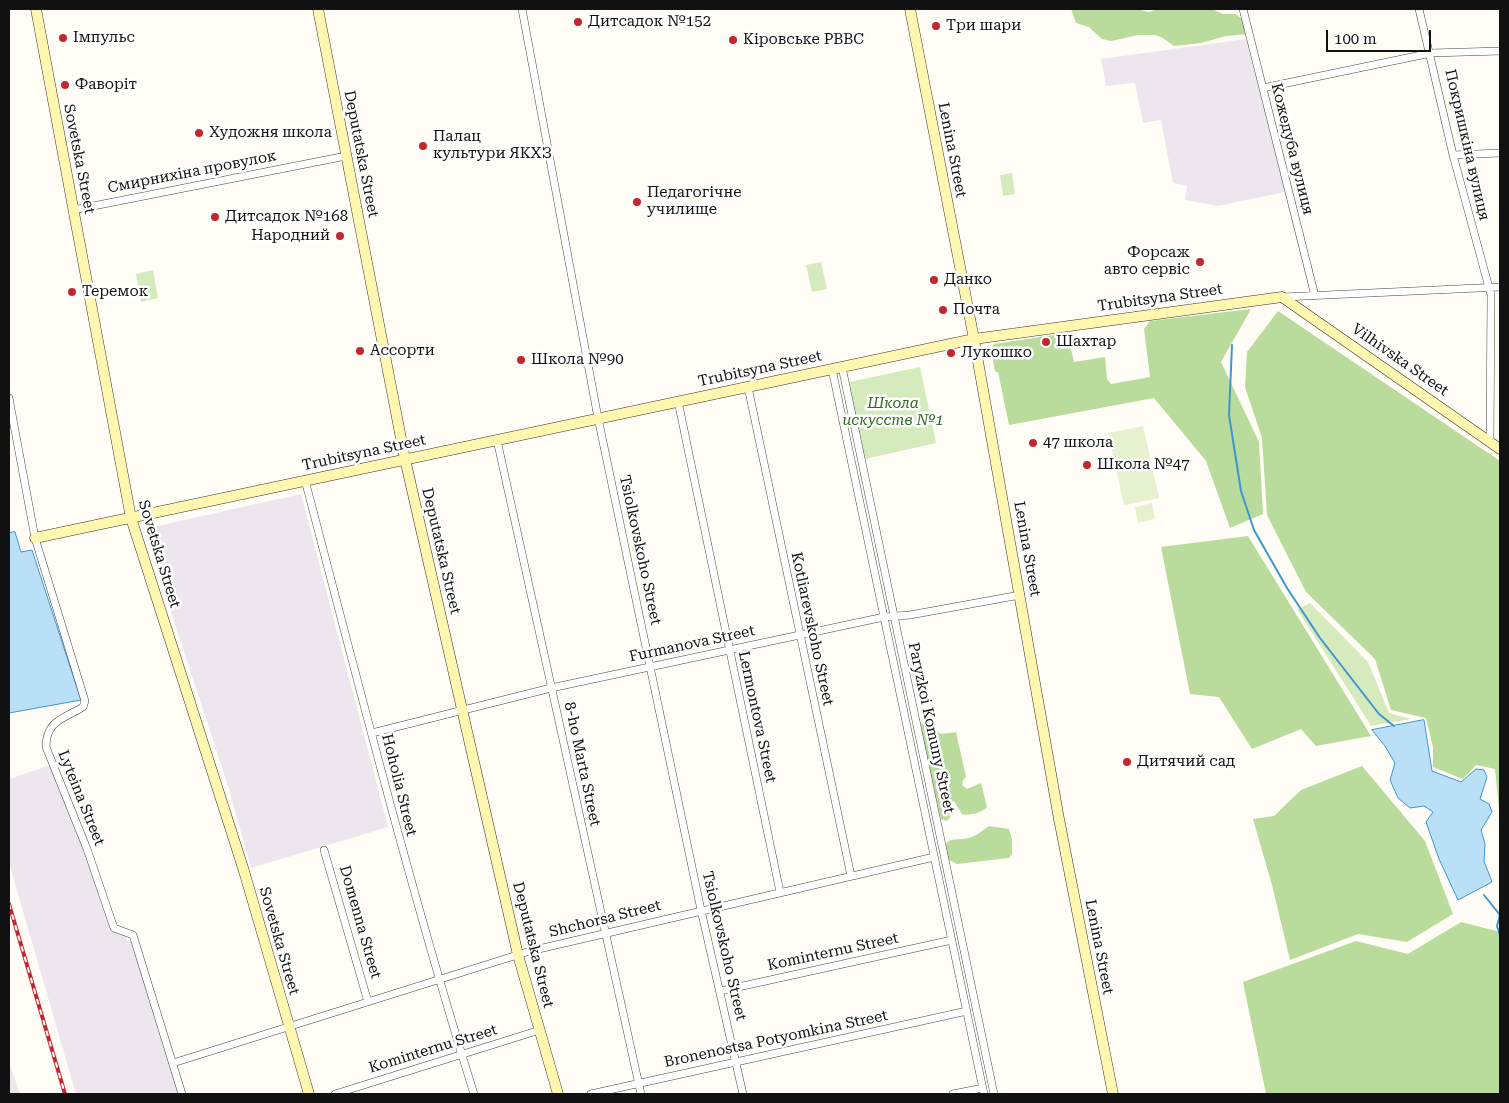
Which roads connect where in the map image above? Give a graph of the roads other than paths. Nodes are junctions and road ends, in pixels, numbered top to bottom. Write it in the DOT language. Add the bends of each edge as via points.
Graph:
graph roads {
  1 [pos="36,9"];
  2 [pos="318,9"];
  3 [pos="522,9"];
  4 [pos="910,9"];
  5 [pos="1244,9"];
  6 [pos="1419,9"];
  7 [pos="1500,51"];
  8 [pos="1431,53"];
  9 [pos="1263,88"];
  10 [pos="1500,153"];
  11 [pos="1453,155"];
  12 [pos="346,156"];
  13 [pos="73,210"];
  14 [pos="1488,287"];
  15 [pos="1500,287"];
  16 [pos="1315,296"];
  17 [pos="1282,297"];
  18 [pos="974,339"];
  19 [pos="837,368"];
  20 [pos="748,386"];
  21 [pos="9,398"];
  22 [pos="678,401"];
  23 [pos="598,418"];
  24 [pos="497,440"];
  25 [pos="1490,441"];
  26 [pos="1500,448"];
  27 [pos="405,459"];
  28 [pos="305,480"];
  29 [pos="130,518"];
  30 [pos="35,538"];
  31 [pos="1020,595"];
  32 [pos="894,616"];
  33 [pos="884,617"];
  34 [pos="799,636"];
  35 [pos="729,650"];
  36 [pos="651,666"];
  37 [pos="552,688"];
  38 [pos="461,710"];
  39 [pos="372,733"];
  40 [pos="324,850"];
  41 [pos="934,857"];
  42 [pos="851,876"];
  43 [pos="780,892"];
  44 [pos="701,910"];
  45 [pos="605,932"];
  46 [pos="952,940"];
  47 [pos="518,955"];
  48 [pos="440,980"];
  49 [pos="720,992"];
  50 [pos="368,1002"];
  51 [pos="967,1011"];
  52 [pos="289,1027"];
  53 [pos="540,1030"];
  54 [pos="462,1054"];
  55 [pos="736,1062"];
  56 [pos="173,1063"];
  57 [pos="639,1084"];
  58 [pos="984,1091"];
  59 [pos="182,1094"];
  60 [pos="309,1094"];
  61 [pos="335,1094"];
  62 [pos="474,1094"];
  63 [pos="558,1094"];
  64 [pos="590,1094"];
  65 [pos="641,1094"];
  66 [pos="743,1094"];
  67 [pos="953,1094"];
  68 [pos="994,1094"];
  69 [pos="1112,1094"];
  1 -- 13 [label="street, Sovetska Street"];
  2 -- 12 [label="street, Deputatska Street"];
  3 -- 23 [label="street, Tsiolkovskoho Street"];
  4 -- 18 [label="street, Lenina Street"];
  5 -- 9 [label="street, Кожедуба вулиця"];
  6 -- 8 [label="street, Покришкіна вулиця"];
  7 -- 8 [label="street"];
  8 -- 9 [label="street"];
  8 -- 11 [label="street, Покришкіна вулиця"];
  9 -- 16 [label="street, Кожедуба вулиця"];
  10 -- 11 [label="street"];
  11 -- 14 [label="street, Покришкіна вулиця"];
  12 -- 13 [label="street, Смирнихіна провулок"];
  12 -- 27 [label="street, Deputatska Street"];
  13 -- 29 [label="street, Sovetska Street"];
  14 -- 15 [label="street, Trubitsyna Street"];
  14 -- 16 [label="street, Trubitsyna Street"];
  14 -- 25 [label="street, Покришкіна вулиця" via="1491,305"];
  16 -- 17 [label="street, Trubitsyna Street"];
  17 -- 18 [label="street, Trubitsyna Street"];
  17 -- 25 [label="street, Vilhivska Street"];
  18 -- 19 [label="street, Trubitsyna Street"];
  18 -- 31 [label="street, Lenina Street"];
  19 -- 20 [label="street, Trubitsyna Street"];
  19 -- 32 [label="street, Paryzkoi Komuny Street"];
  19 -- 33 [label="street, Paryzkoi Komuny Street"];
  20 -- 22 [label="street, Trubitsyna Street"];
  20 -- 34 [label="street, Kotliarevskoho Street"];
  21 -- 30 [label="street, Lyteina Street"];
  22 -- 23 [label="street, Trubitsyna Street"];
  22 -- 35 [label="street, Lermontova Street"];
  23 -- 24 [label="street, Trubitsyna Street"];
  23 -- 36 [label="street, Tsiolkovskoho Street"];
  24 -- 27 [label="street, Trubitsyna Street"];
  24 -- 37 [label="street, 8-ho Marta Street"];
  25 -- 26 [label="street, Vilhivska Street"];
  27 -- 28 [label="street, Trubitsyna Street"];
  27 -- 38 [label="street, Deputatska Street"];
  28 -- 29 [label="street, Trubitsyna Street"];
  28 -- 39 [label="street, Hoholia Street"];
  29 -- 30 [label="street, Trubitsyna Street"];
  29 -- 52 [label="street, Sovetska Street" via="243,868"];
  30 -- 56 [label="street, Lyteina Street" via="85,701 83,707 52,725 46,734 46,748 87,849 114,928 133,936"];
  31 -- 32 [label="street, Furmanova Street"];
  31 -- 69 [label="street, Lenina Street"];
  32 -- 33 [label="street, Furmanova Street"];
  32 -- 68 [label="street, Paryzkoi Komuny Street"];
  33 -- 34 [label="street, Furmanova Street"];
  33 -- 41 [label="street, Paryzkoi Komuny Street"];
  34 -- 35 [label="street, Furmanova Street"];
  34 -- 42 [label="street, Kotliarevskoho Street"];
  35 -- 36 [label="street, Furmanova Street"];
  35 -- 43 [label="street, Lermontova Street"];
  36 -- 37 [label="street, Furmanova Street"];
  36 -- 44 [label="street, Tsiolkovskoho Street"];
  37 -- 38 [label="street, Furmanova Street"];
  37 -- 45 [label="street, 8-ho Marta Street"];
  38 -- 39 [label="street, Furmanova Street"];
  38 -- 47 [label="street, Deputatska Street"];
  39 -- 48 [label="street, Hoholia Street" via="395,828"];
  40 -- 50 [label="street, Domenna Street"];
  41 -- 42 [label="street, Shchorsa Street"];
  41 -- 46 [label="street, Paryzkoi Komuny Street"];
  42 -- 43 [label="street, Shchorsa Street"];
  43 -- 44 [label="street, Shchorsa Street"];
  44 -- 45 [label="street, Shchorsa Street"];
  44 -- 49 [label="street, Tsiolkovskoho Street"];
  45 -- 47 [label="street, Shchorsa Street"];
  45 -- 57 [label="street, 8-ho Marta Street"];
  46 -- 49 [label="street, Kominternu Street"];
  46 -- 51 [label="street, Paryzkoi Komuny Street"];
  47 -- 48 [label="street, Shchorsa Street"];
  47 -- 53 [label="street, Deputatska Street"];
  48 -- 50 [label="street, Shchorsa Street"];
  48 -- 54 [label="street, Hoholia Street"];
  49 -- 55 [label="street, Tsiolkovskoho Street"];
  50 -- 52 [label="street, Shchorsa Street"];
  51 -- 55 [label="street, Bronenostsa Potyomkina Street"];
  51 -- 58 [label="street, Paryzkoi Komuny Street"];
  52 -- 56 [label="street, Shchorsa Street"];
  52 -- 60 [label="street, Sovetska Street"];
  53 -- 54 [label="street, Kominternu Street"];
  53 -- 63 [label="street, Deputatska Street"];
  54 -- 61 [label="street, Kominternu Street"];
  54 -- 62 [label="street, Hoholia Street"];
  55 -- 57 [label="street, Bronenostsa Potyomkina Street"];
  55 -- 66 [label="street, Tsiolkovskoho Street"];
  56 -- 59 [label="street, Lyteina Street"];
  57 -- 64 [label="street, Bronenostsa Potyomkina Street"];
  57 -- 65 [label="street, 8-ho Marta Street"];
  58 -- 67 [label="street"];
}
